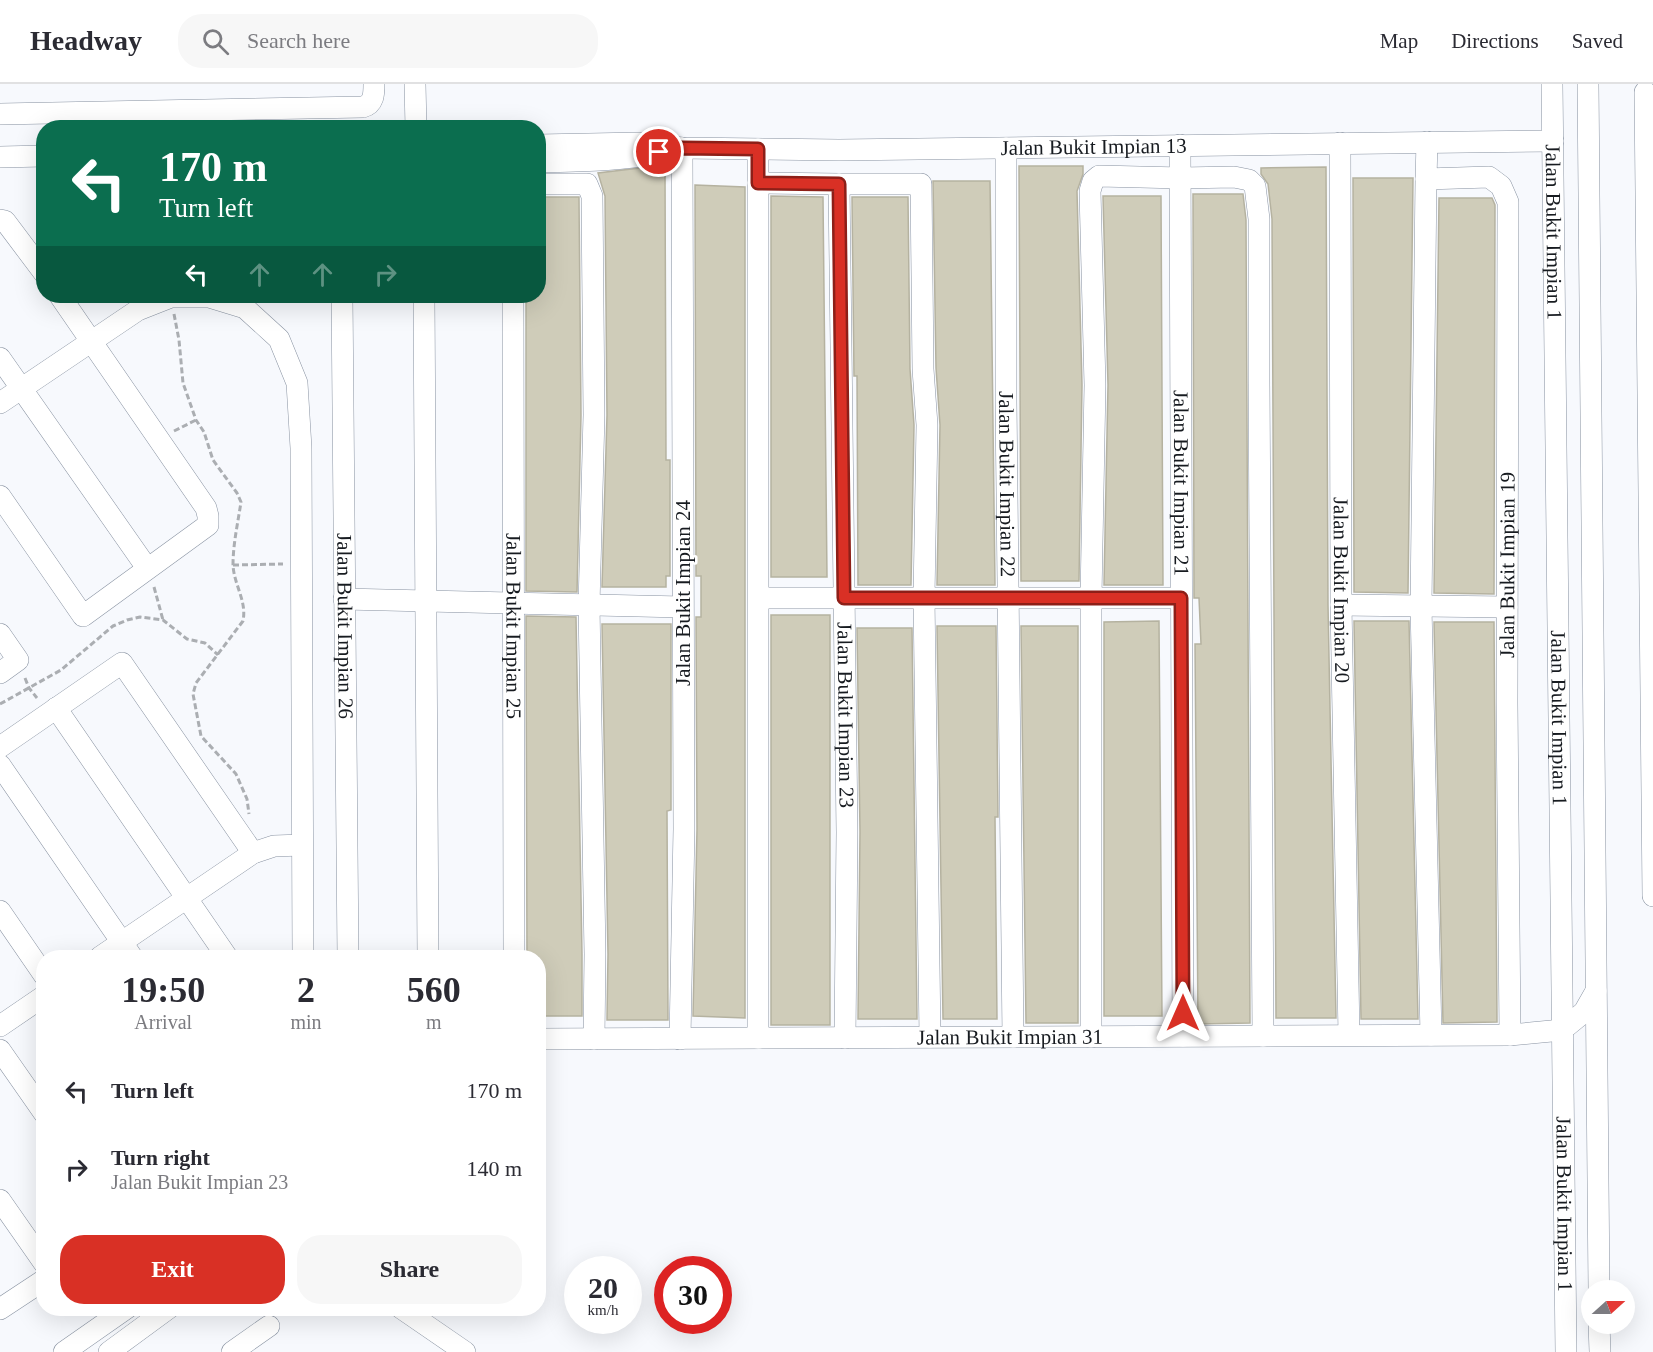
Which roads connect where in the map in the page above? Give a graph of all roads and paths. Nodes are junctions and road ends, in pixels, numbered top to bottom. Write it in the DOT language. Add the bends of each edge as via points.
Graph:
graph roads {
  1 [pos="374,84"];
  2 [pos="415,84"];
  3 [pos="1552,84"];
  4 [pos="1588,84"];
  5 [pos="1599,84"];
  6 [pos="1645,92"];
  7 [pos="0,114"];
  8 [pos="416,120"];
  9 [pos="1553,141"];
  10 [pos="1426,142"];
  11 [pos="1340,143"];
  12 [pos="546,145"];
  13 [pos="1180,146"];
  14 [pos="682,148"];
  15 [pos="1006,148"];
  16 [pos="758,149"];
  17 [pos="36,156"];
  18 [pos="0,157"];
  19 [pos="546,162"];
  20 [pos="1589,165"];
  21 [pos="1181,178"];
  22 [pos="1426,179"];
  23 [pos="758,183"];
  24 [pos="546,184"];
  25 [pos="839,184"];
  26 [pos="0,220"];
  27 [pos="36,262"];
  28 [pos="65,303"];
  29 [pos="156,303"];
  30 [pos="172,303"];
  31 [pos="229,303"];
  32 [pos="342,303"];
  33 [pos="424,303"];
  34 [pos="513,303"];
  35 [pos="91,340"];
  36 [pos="0,358"];
  37 [pos="21,388"];
  38 [pos="0,403"];
  39 [pos="196,420"];
  40 [pos="160,440"];
  41 [pos="0,496"];
  42 [pos="1651,522"];
  43 [pos="302,564"];
  44 [pos="233,565"];
  45 [pos="147,568"];
  46 [pos="924,597"];
  47 [pos="1008,597"];
  48 [pos="1091,597"];
  49 [pos="759,598"];
  50 [pos="844,598"];
  51 [pos="1181,598"];
  52 [pos="344,599"];
  53 [pos="427,602"];
  54 [pos="514,604"];
  55 [pos="589,605"];
  56 [pos="1341,605"];
  57 [pos="682,607"];
  58 [pos="1421,607"];
  59 [pos="1508,607"];
  60 [pos="163,620"];
  61 [pos="0,634"];
  62 [pos="18,660"];
  63 [pos="0,673"];
  64 [pos="52,711"];
  65 [pos="0,747"];
  66 [pos="0,765"];
  67 [pos="249,821"];
  68 [pos="302,845"];
  69 [pos="253,853"];
  70 [pos="1653,896"];
  71 [pos="187,898"];
  72 [pos="0,911"];
  73 [pos="127,950"];
  74 [pos="222,950"];
  75 [pos="303,950"];
  76 [pos="348,950"];
  77 [pos="428,950"];
  78 [pos="514,950"];
  79 [pos="36,963"];
  80 [pos="1596,991"];
  81 [pos="36,1001"];
  82 [pos="0,1026"];
  83 [pos="1562,1030"];
  84 [pos="1349,1035"];
  85 [pos="1431,1035"];
  86 [pos="1510,1035"];
  87 [pos="1183,1036"];
  88 [pos="1263,1036"];
  89 [pos="930,1037"];
  90 [pos="1013,1037"];
  91 [pos="1091,1037"];
  92 [pos="758,1038"];
  93 [pos="845,1038"];
  94 [pos="546,1039"];
  95 [pos="594,1039"];
  96 [pos="680,1039"];
  97 [pos="0,1050"];
  98 [pos="1597,1080"];
  99 [pos="36,1102"];
  100 [pos="0,1200"];
  101 [pos="36,1252"];
  102 [pos="1599,1280"];
  103 [pos="36,1285"];
  104 [pos="0,1310"];
  105 [pos="116,1316"];
  106 [pos="158,1316"];
  107 [pos="413,1316"];
  108 [pos="106,1323"];
  109 [pos="269,1326"];
  110 [pos="1599,1334"];
  111 [pos="115,1347"];
  112 [pos="64,1352"];
  113 [pos="232,1352"];
  114 [pos="465,1352"];
  115 [pos="1566,1352"];
  116 [pos="1600,1352"];
  1 -- 7 [label="street" via="372,101 363,107"];
  2 -- 8 [label="street"];
  3 -- 9 [label="street, Jalan Bukit Impian 1"];
  4 -- 20 [label="street, Jalan Bukit Impian 1"];
  5 -- 20 [label="street" via="1598,152"];
  6 -- 42 [label="street"];
  9 -- 10 [label="street, Jalan Bukit Impian 13"];
  9 -- 83 [label="street, Jalan Bukit Impian 1"];
  10 -- 11 [label="street, Jalan Bukit Impian 13"];
  10 -- 22 [label="street"];
  11 -- 13 [label="street, Jalan Bukit Impian 13"];
  11 -- 56 [label="street, Jalan Bukit Impian 20"];
  12 -- 14 [label="street, Jalan Bukit Impian 13" via="639,143"];
  13 -- 15 [label="street, Jalan Bukit Impian 13"];
  13 -- 21 [label="street, Jalan Bukit Impian 21"];
  14 -- 16 [label="street, Jalan Bukit Impian 13"];
  14 -- 19 [label="street, Jalan Bukit Impian 13" via="637,157"];
  14 -- 57 [label="street, Jalan Bukit Impian 24"];
  15 -- 16 [label="street, Jalan Bukit Impian 13"];
  15 -- 47 [label="street, Jalan Bukit Impian 22"];
  16 -- 23 [label="street"];
  17 -- 18 [label="street"];
  20 -- 80 [label="street, Jalan Bukit Impian 1"];
  21 -- 48 [label="street" via="1099,176 1090,191 1095,385"];
  21 -- 51 [label="street, Jalan Bukit Impian 21"];
  21 -- 88 [label="street" via="1249,180 1255,186 1259,219"];
  22 -- 58 [label="street"];
  22 -- 59 [label="street, Jalan Bukit Impian 19" via="1489,177 1501,186 1508,202"];
  23 -- 25 [label="street"];
  23 -- 49 [label="street"];
  24 -- 55 [label="street" via="588,184 592,196 594,415"];
  25 -- 46 [label="street" via="921,184 927,426"];
  25 -- 50 [label="street, Jalan Bukit Impian 23"];
  26 -- 27 [label="street" via="12,228"];
  28 -- 35 [label="street"];
  29 -- 35 [label="street"];
  30 -- 39 [label="path" via="183,383"];
  31 -- 43 [label="street" via="246,308 279,339 297,383 302,448"];
  32 -- 52 [label="street, Jalan Bukit Impian 26"];
  33 -- 53 [label="street"];
  34 -- 54 [label="street, Jalan Bukit Impian 25"];
  35 -- 37 [label="street"];
  35 -- 40 [label="street"];
  36 -- 37 [label="street"];
  37 -- 38 [label="street"];
  37 -- 45 [label="street"];
  39 -- 40 [label="path"];
  39 -- 44 [label="path" via="213,460 241,502"];
  40 -- 45 [label="street" via="206,508 208,525"];
  41 -- 45 [label="street" via="83,616"];
  42 -- 70 [label="street"];
  43 -- 44 [label="path"];
  43 -- 68 [label="street"];
  44 -- 67 [label="path" via="245,609 243,621 196,683 193,694 201,736 239,780 247,799"];
  45 -- 60 [label="path"];
  46 -- 47 [label="street"];
  46 -- 50 [label="street"];
  46 -- 89 [label="street"];
  47 -- 48 [label="street"];
  47 -- 90 [label="street, Jalan Bukit Impian 22"];
  48 -- 51 [label="street"];
  48 -- 91 [label="street"];
  49 -- 50 [label="street"];
  49 -- 92 [label="street"];
  50 -- 93 [label="street, Jalan Bukit Impian 23"];
  51 -- 87 [label="street, Jalan Bukit Impian 21"];
  52 -- 53 [label="street"];
  52 -- 76 [label="street, Jalan Bukit Impian 26"];
  53 -- 54 [label="street"];
  53 -- 77 [label="street"];
  54 -- 55 [label="street"];
  54 -- 78 [label="street, Jalan Bukit Impian 25"];
  55 -- 57 [label="street"];
  55 -- 95 [label="street"];
  56 -- 58 [label="street"];
  56 -- 84 [label="street, Jalan Bukit Impian 20"];
  57 -- 96 [label="street, Jalan Bukit Impian 24" via="684,829"];
  58 -- 59 [label="street"];
  58 -- 85 [label="street"];
  59 -- 86 [label="street, Jalan Bukit Impian 19"];
  61 -- 62 [label="street"];
  62 -- 63 [label="street"];
  62 -- 64 [label="path" via="29,688"];
  64 -- 65 [label="street"];
  64 -- 69 [label="street" via="122,663"];
  64 -- 71 [label="street"];
  66 -- 73 [label="street"];
  68 -- 69 [label="street" via="274,846"];
  68 -- 75 [label="street"];
  69 -- 71 [label="street"];
  71 -- 73 [label="street"];
  71 -- 74 [label="street"];
  72 -- 79 [label="street"];
  80 -- 83 [label="street" via="1584,1012"];
  80 -- 98 [label="street, Jalan Bukit Impian 1"];
  81 -- 82 [label="street"];
  83 -- 86 [label="street"];
  83 -- 98 [label="street" via="1583,1054"];
  83 -- 115 [label="street, Jalan Bukit Impian 1"];
  84 -- 85 [label="street, Jalan Bukit Impian 31"];
  84 -- 88 [label="street, Jalan Bukit Impian 31"];
  85 -- 86 [label="street, Jalan Bukit Impian 31"];
  87 -- 88 [label="street, Jalan Bukit Impian 31"];
  87 -- 91 [label="street, Jalan Bukit Impian 31"];
  89 -- 90 [label="street, Jalan Bukit Impian 31"];
  89 -- 93 [label="street, Jalan Bukit Impian 31"];
  90 -- 91 [label="street, Jalan Bukit Impian 31"];
  92 -- 93 [label="street, Jalan Bukit Impian 31"];
  92 -- 96 [label="street, Jalan Bukit Impian 31"];
  94 -- 95 [label="street, Jalan Bukit Impian 31"];
  95 -- 96 [label="street, Jalan Bukit Impian 31"];
  97 -- 99 [label="street"];
  98 -- 102 [label="street, Jalan Bukit Impian 1"];
  100 -- 101 [label="street"];
  103 -- 104 [label="street"];
  105 -- 108 [label="street"];
  106 -- 111 [label="street"];
  107 -- 114 [label="street"];
  108 -- 111 [label="street"];
  108 -- 112 [label="street"];
  109 -- 113 [label="street"];
  110 -- 116 [label="street"];
}
